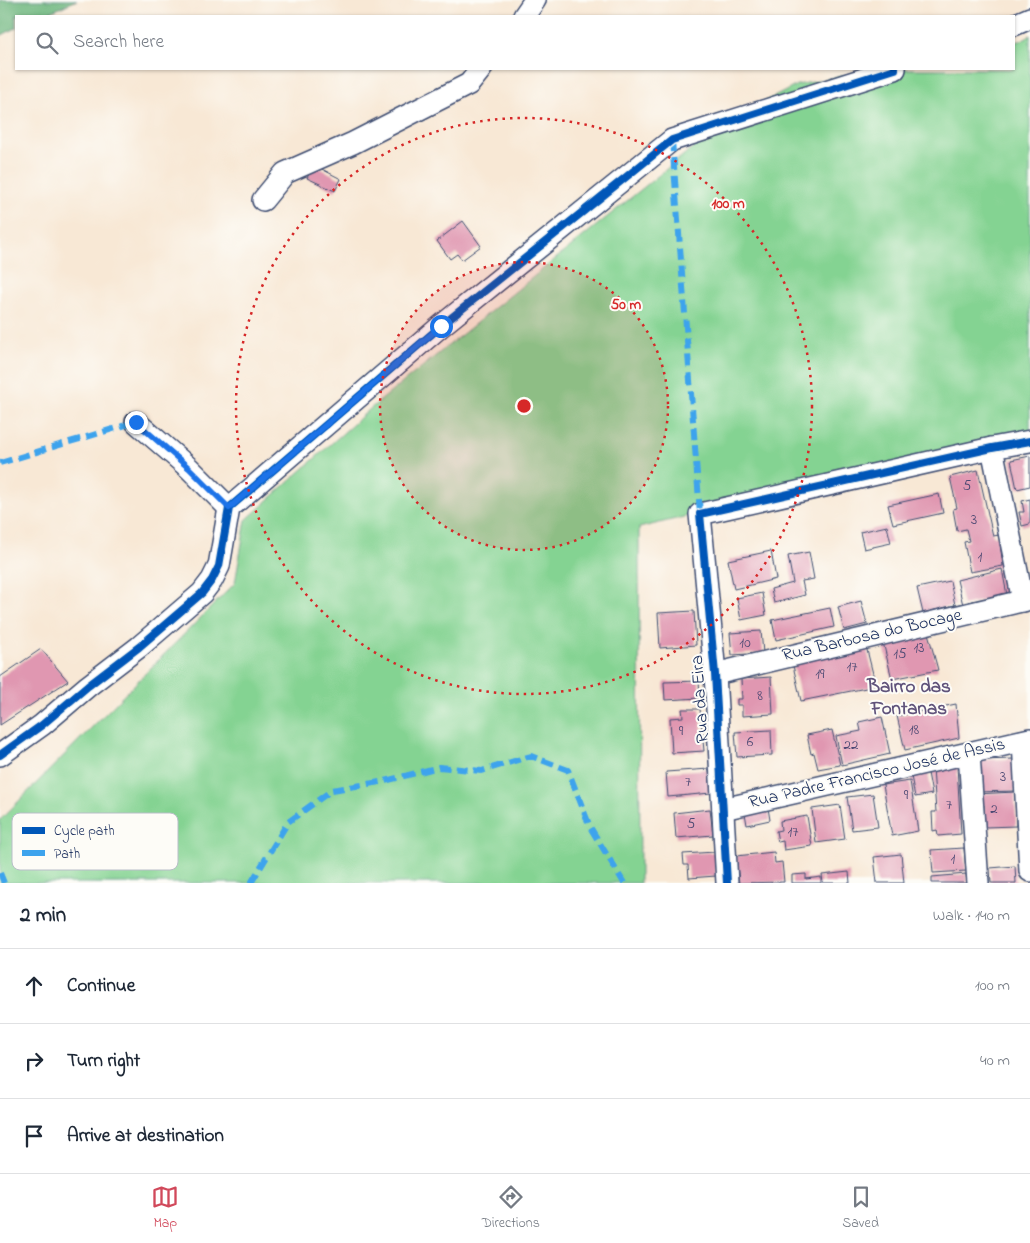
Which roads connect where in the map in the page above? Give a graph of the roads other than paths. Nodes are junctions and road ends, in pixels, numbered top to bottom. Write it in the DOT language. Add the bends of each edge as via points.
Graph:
graph roads {
  1 [pos="535,0"];
  2 [pos="525,15"];
  3 [pos="1030,18"];
  4 [pos="1015,25"];
  5 [pos="480,70"];
  6 [pos="892,70"];
  7 [pos="263,200"];
  8 [pos="136,422"];
  9 [pos="1030,441"];
  10 [pos="992,448"];
  11 [pos="229,508"];
  12 [pos="1027,600"];
  13 [pos="715,674"];
  14 [pos="1027,740"];
  15 [pos="969,754"];
  16 [pos="0,755"];
  17 [pos="723,809"];
  18 [pos="1030,871"];
  19 [pos="728,883"];
  20 [pos="978,883"];
  1 -- 2 [label="street"];
  3 -- 4 [label="street"];
  5 -- 7 [label="street" via="468,84 353,143 285,173"];
  6 -- 11 [label="street" via="672,140 441,326"];
  8 -- 11 [label="street"];
  9 -- 10 [label="street"];
  10 -- 12 [label="street"];
  10 -- 13 [label="street, Rua da Eira" via="700,514"];
  11 -- 16 [label="street" via="219,566 202,593 42,725"];
  12 -- 13 [label="street, Rua Barbosa do Bocage"];
  13 -- 17 [label="street, Rua da Eira"];
  14 -- 15 [label="street, Rua Padre Francisco José de Assis"];
  14 -- 18 [label="street"];
  15 -- 17 [label="street, Rua Padre Francisco José de Assis"];
  15 -- 20 [label="street"];
  17 -- 19 [label="street, Rua da Eira"];
}
